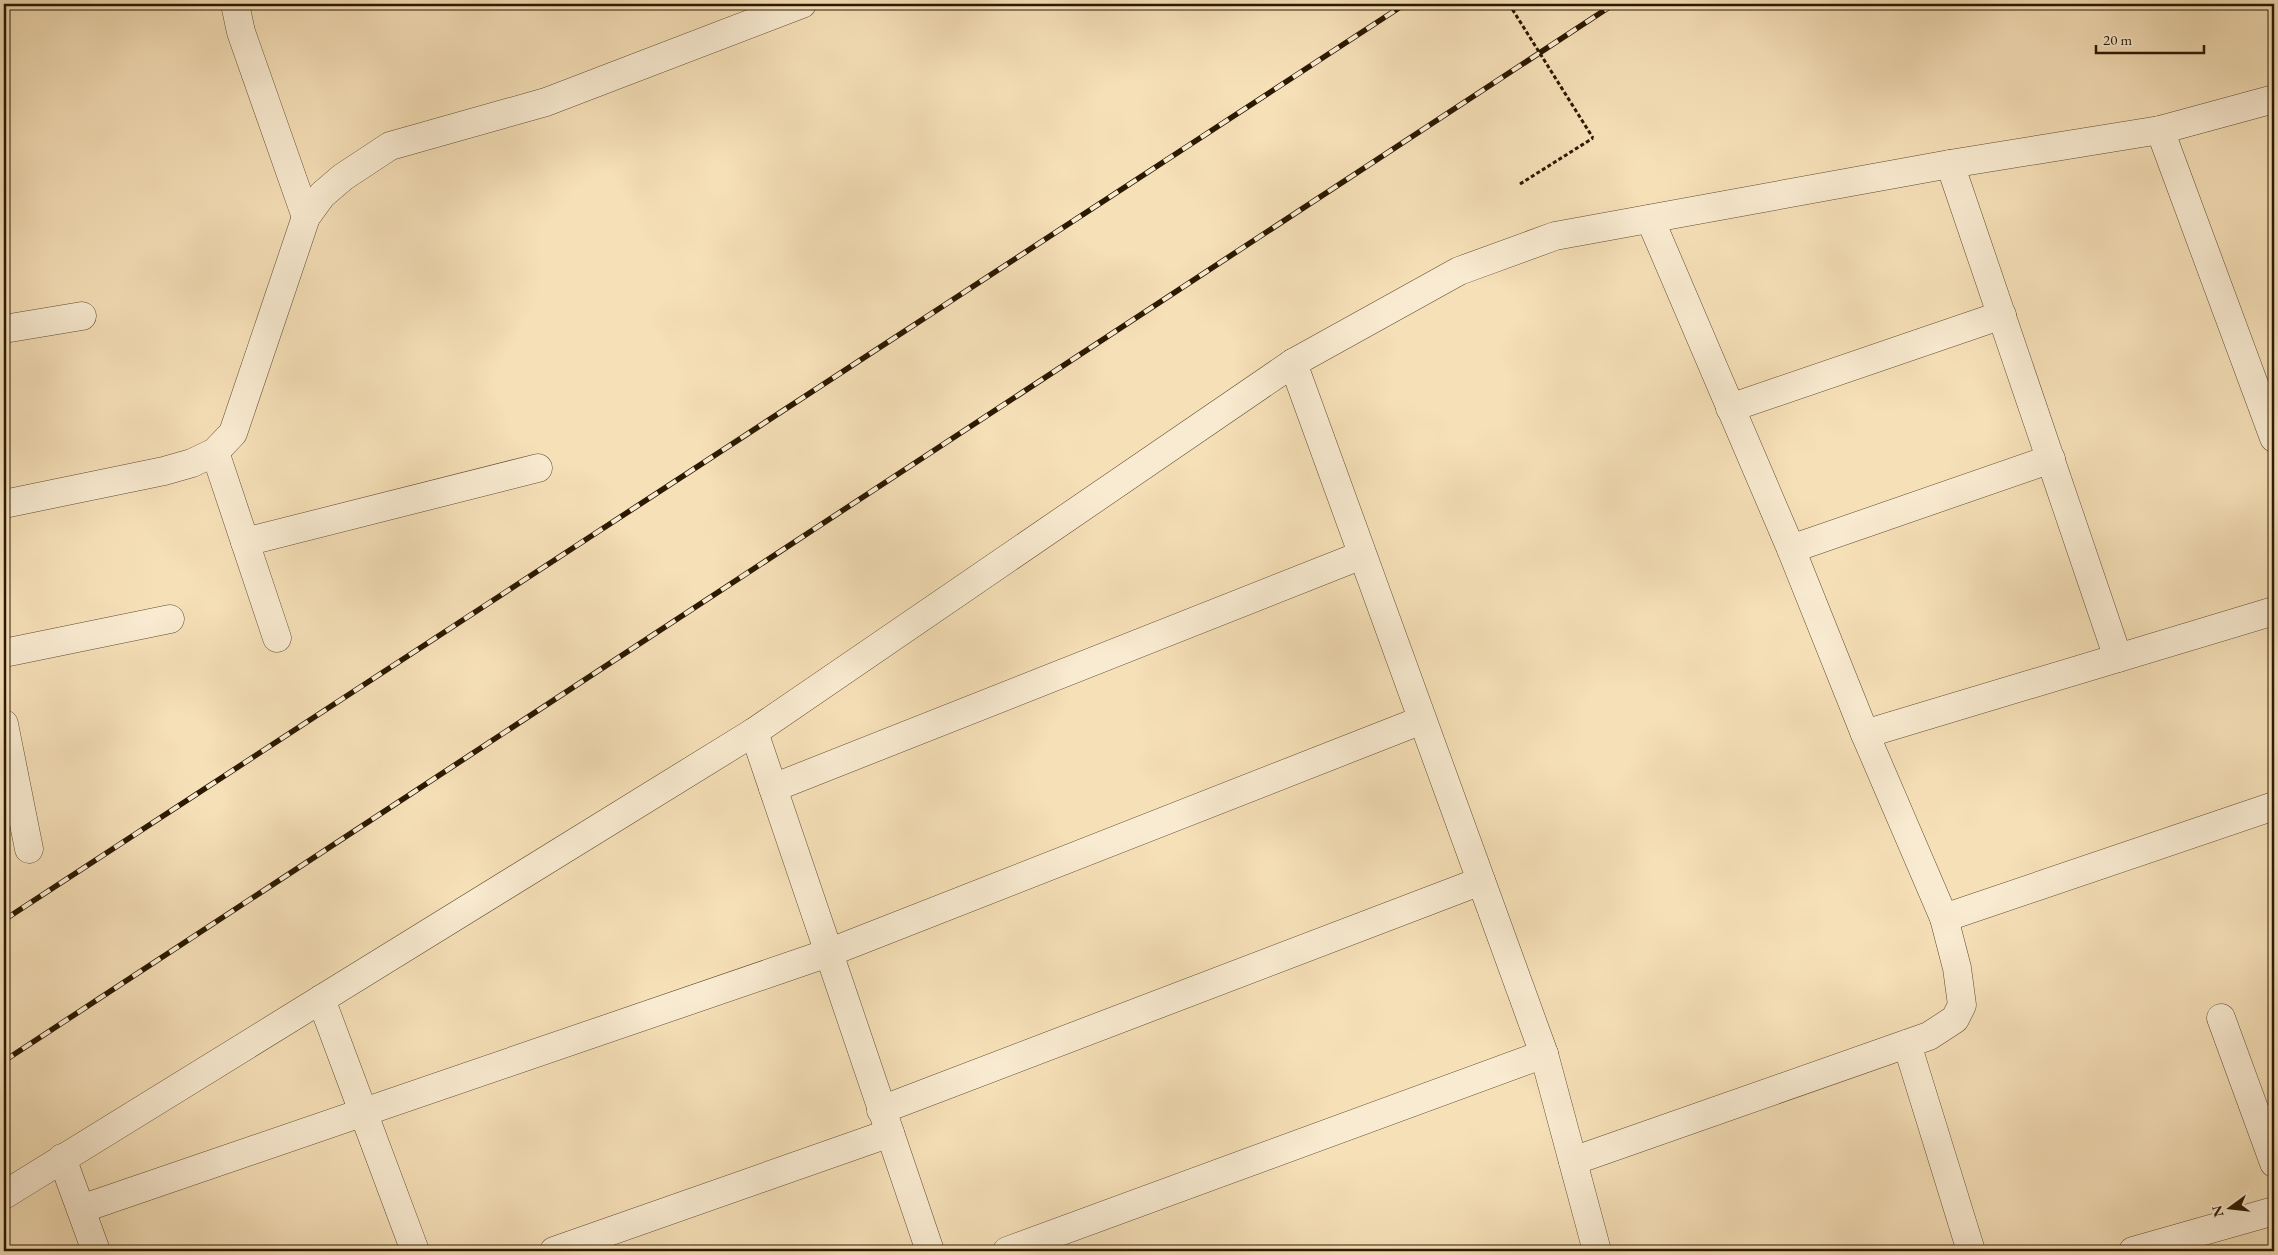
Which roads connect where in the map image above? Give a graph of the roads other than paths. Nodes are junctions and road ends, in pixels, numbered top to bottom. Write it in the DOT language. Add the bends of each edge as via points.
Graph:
graph roads {
  1 [pos="234,4"];
  2 [pos="802,4"];
  3 [pos="2274,100"];
  4 [pos="2160,130"];
  5 [pos="1950,164"];
  6 [pos="306,216"];
  7 [pos="1650,219"];
  8 [pos="2002,315"];
  9 [pos="82,316"];
  10 [pos="4,329"];
  11 [pos="1292,363"];
  12 [pos="2267,393"];
  13 [pos="1730,408"];
  14 [pos="2274,438"];
  15 [pos="215,452"];
  16 [pos="2051,459"];
  17 [pos="538,468"];
  18 [pos="4,504"];
  19 [pos="245,542"];
  20 [pos="1791,549"];
  21 [pos="1362,554"];
  22 [pos="2274,611"];
  23 [pos="170,619"];
  24 [pos="277,638"];
  25 [pos="4,653"];
  26 [pos="2118,658"];
  27 [pos="1422,720"];
  28 [pos="4,724"];
  29 [pos="754,732"];
  30 [pos="1865,734"];
  31 [pos="773,788"];
  32 [pos="2274,806"];
  33 [pos="29,849"];
  34 [pos="1481,881"];
  35 [pos="1944,918"];
  36 [pos="828,953"];
  37 [pos="321,1000"];
  38 [pos="2221,1018"];
  39 [pos="1907,1044"];
  40 [pos="1544,1054"];
  41 [pos="364,1112"];
  42 [pos="885,1121"];
  43 [pos="62,1158"];
  44 [pos="1573,1161"];
  45 [pos="2274,1163"];
  46 [pos="4,1195"];
  47 [pos="81,1209"];
  48 [pos="2274,1211"];
  49 [pos="96,1251"];
  50 [pos="415,1251"];
  51 [pos="554,1251"];
  52 [pos="930,1251"];
  53 [pos="1007,1251"];
  54 [pos="1597,1251"];
  55 [pos="1971,1251"];
  56 [pos="2133,1251"];
  1 -- 6 [label="street"];
  2 -- 6 [label="street" via="546,102 390,146 343,177 322,195"];
  3 -- 4 [label="street"];
  4 -- 5 [label="street"];
  4 -- 12 [label="street"];
  5 -- 7 [label="street"];
  5 -- 8 [label="street"];
  6 -- 15 [label="street" via="233,433"];
  7 -- 11 [label="street" via="1555,236 1459,270"];
  7 -- 13 [label="street"];
  8 -- 13 [label="street"];
  8 -- 16 [label="street"];
  9 -- 10 [label="street"];
  11 -- 21 [label="street"];
  11 -- 29 [label="street"];
  12 -- 14 [label="street"];
  13 -- 20 [label="street"];
  15 -- 18 [label="street" via="164,471"];
  15 -- 19 [label="street"];
  16 -- 20 [label="street"];
  16 -- 26 [label="street"];
  17 -- 19 [label="street"];
  19 -- 24 [label="street"];
  20 -- 30 [label="street"];
  21 -- 27 [label="street"];
  21 -- 31 [label="street"];
  22 -- 26 [label="street"];
  23 -- 25 [label="street"];
  26 -- 30 [label="street"];
  27 -- 34 [label="street"];
  27 -- 36 [label="street"];
  28 -- 33 [label="street"];
  29 -- 31 [label="street"];
  29 -- 37 [label="street"];
  30 -- 35 [label="street"];
  31 -- 36 [label="street"];
  32 -- 35 [label="street"];
  34 -- 40 [label="street"];
  34 -- 42 [label="street"];
  35 -- 39 [label="street" via="1957,968 1962,1005 1955,1019 1929,1036"];
  36 -- 41 [label="street"];
  36 -- 42 [label="street"];
  37 -- 41 [label="street"];
  37 -- 43 [label="street"];
  38 -- 45 [label="street"];
  39 -- 44 [label="street"];
  39 -- 55 [label="street"];
  40 -- 44 [label="street"];
  40 -- 53 [label="street"];
  41 -- 47 [label="street"];
  41 -- 50 [label="street"];
  42 -- 51 [label="street"];
  42 -- 52 [label="street"];
  43 -- 46 [label="street"];
  43 -- 47 [label="street"];
  44 -- 54 [label="street"];
  47 -- 49 [label="street"];
  48 -- 56 [label="street"];
}
